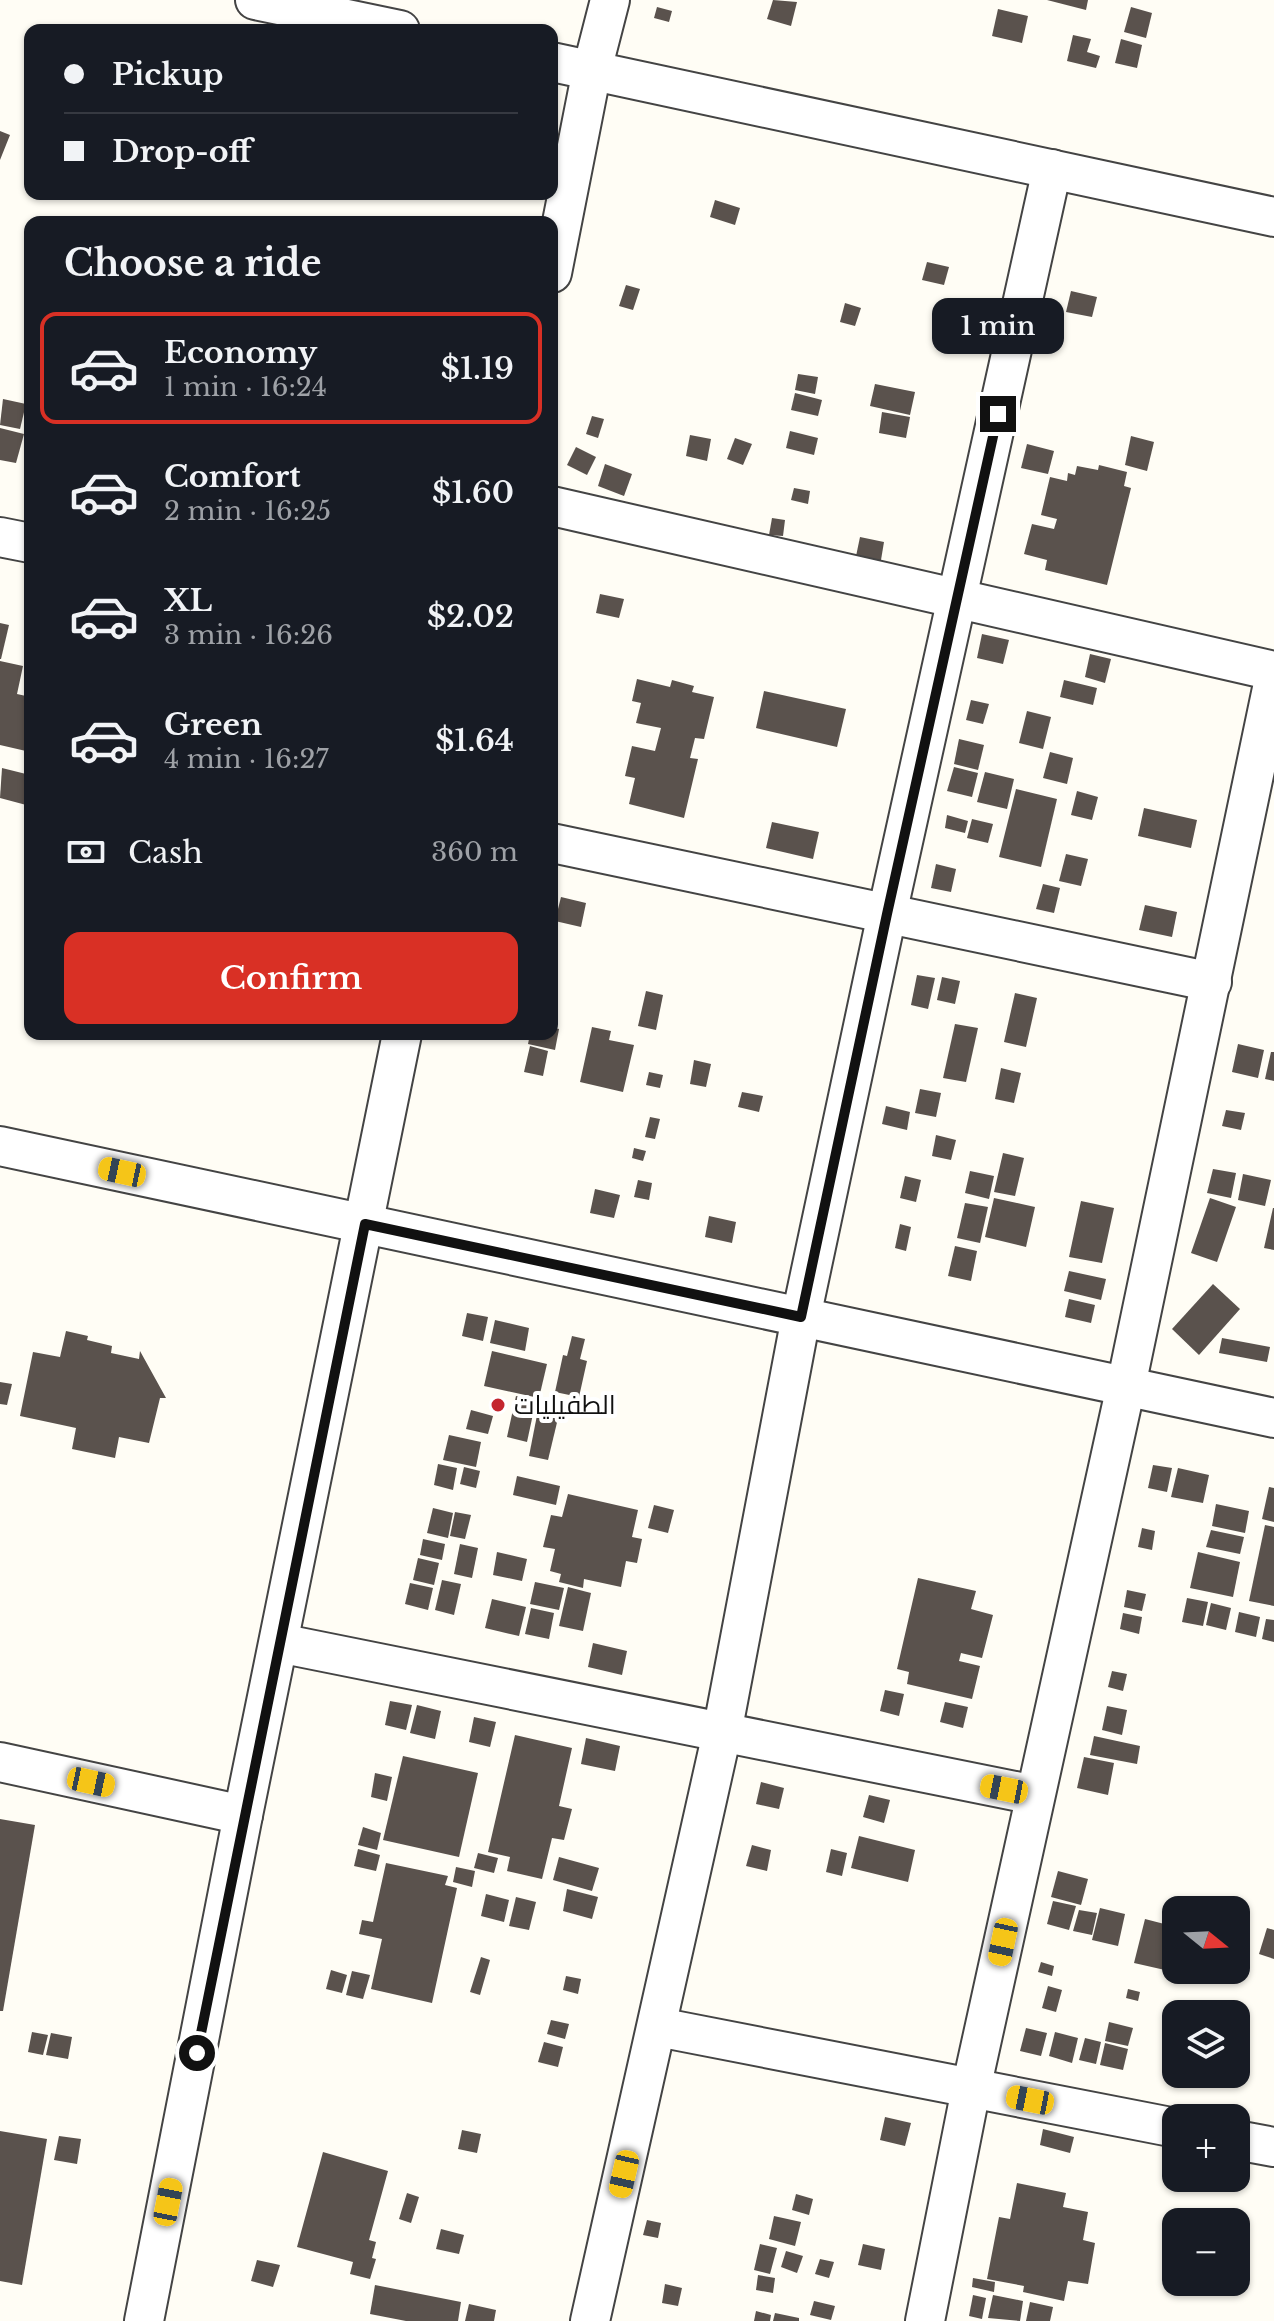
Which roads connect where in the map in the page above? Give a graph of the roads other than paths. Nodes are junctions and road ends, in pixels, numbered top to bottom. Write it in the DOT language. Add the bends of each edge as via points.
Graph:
graph roads {
  1 [pos="255,0"];
  2 [pos="610,0"];
  3 [pos="371,24"];
  4 [pos="558,63"];
  5 [pos="592,70"];
  6 [pos="1052,169"];
  7 [pos="1273,209"];
  8 [pos="558,243"];
  9 [pos="558,507"];
  10 [pos="0,537"];
  11 [pos="24,542"];
  12 [pos="957,597"];
  13 [pos="1274,671"];
  14 [pos="1274,679"];
  15 [pos="558,844"];
  16 [pos="887,914"];
  17 [pos="1212,982"];
  18 [pos="401,1040"];
  19 [pos="0,1146"];
  20 [pos="365,1224"];
  21 [pos="801,1317"];
  22 [pos="1126,1386"];
  23 [pos="1274,1418"];
  24 [pos="279,1643"];
  25 [pos="722,1733"];
  26 [pos="0,1762"];
  27 [pos="1035,1795"];
  28 [pos="243,1815"];
  29 [pos="658,2027"];
  30 [pos="971,2089"];
  31 [pos="1162,2125"];
  32 [pos="1250,2143"];
  33 [pos="1274,2147"];
  34 [pos="144,2321"];
  35 [pos="590,2321"];
  36 [pos="925,2321"];
  1 -- 3 [label="street"];
  2 -- 5 [label="street"];
  4 -- 5 [label="street"];
  5 -- 6 [label="street"];
  5 -- 8 [label="street"];
  6 -- 7 [label="street"];
  6 -- 12 [label="street"];
  9 -- 12 [label="street"];
  10 -- 11 [label="street"];
  12 -- 13 [label="street"];
  12 -- 16 [label="street"];
  14 -- 17 [label="street"];
  15 -- 16 [label="street"];
  16 -- 17 [label="street"];
  16 -- 21 [label="street"];
  17 -- 22 [label="street"];
  18 -- 20 [label="street"];
  19 -- 20 [label="street"];
  20 -- 21 [label="street"];
  20 -- 24 [label="street"];
  21 -- 22 [label="street"];
  21 -- 25 [label="street"];
  22 -- 23 [label="street"];
  22 -- 27 [label="street"];
  24 -- 25 [label="street"];
  24 -- 28 [label="street"];
  25 -- 27 [label="street"];
  25 -- 29 [label="street"];
  26 -- 28 [label="street"];
  27 -- 30 [label="street"];
  28 -- 34 [label="street"];
  29 -- 30 [label="street"];
  29 -- 35 [label="street"];
  30 -- 31 [label="street"];
  30 -- 36 [label="street"];
  32 -- 33 [label="street"];
}
